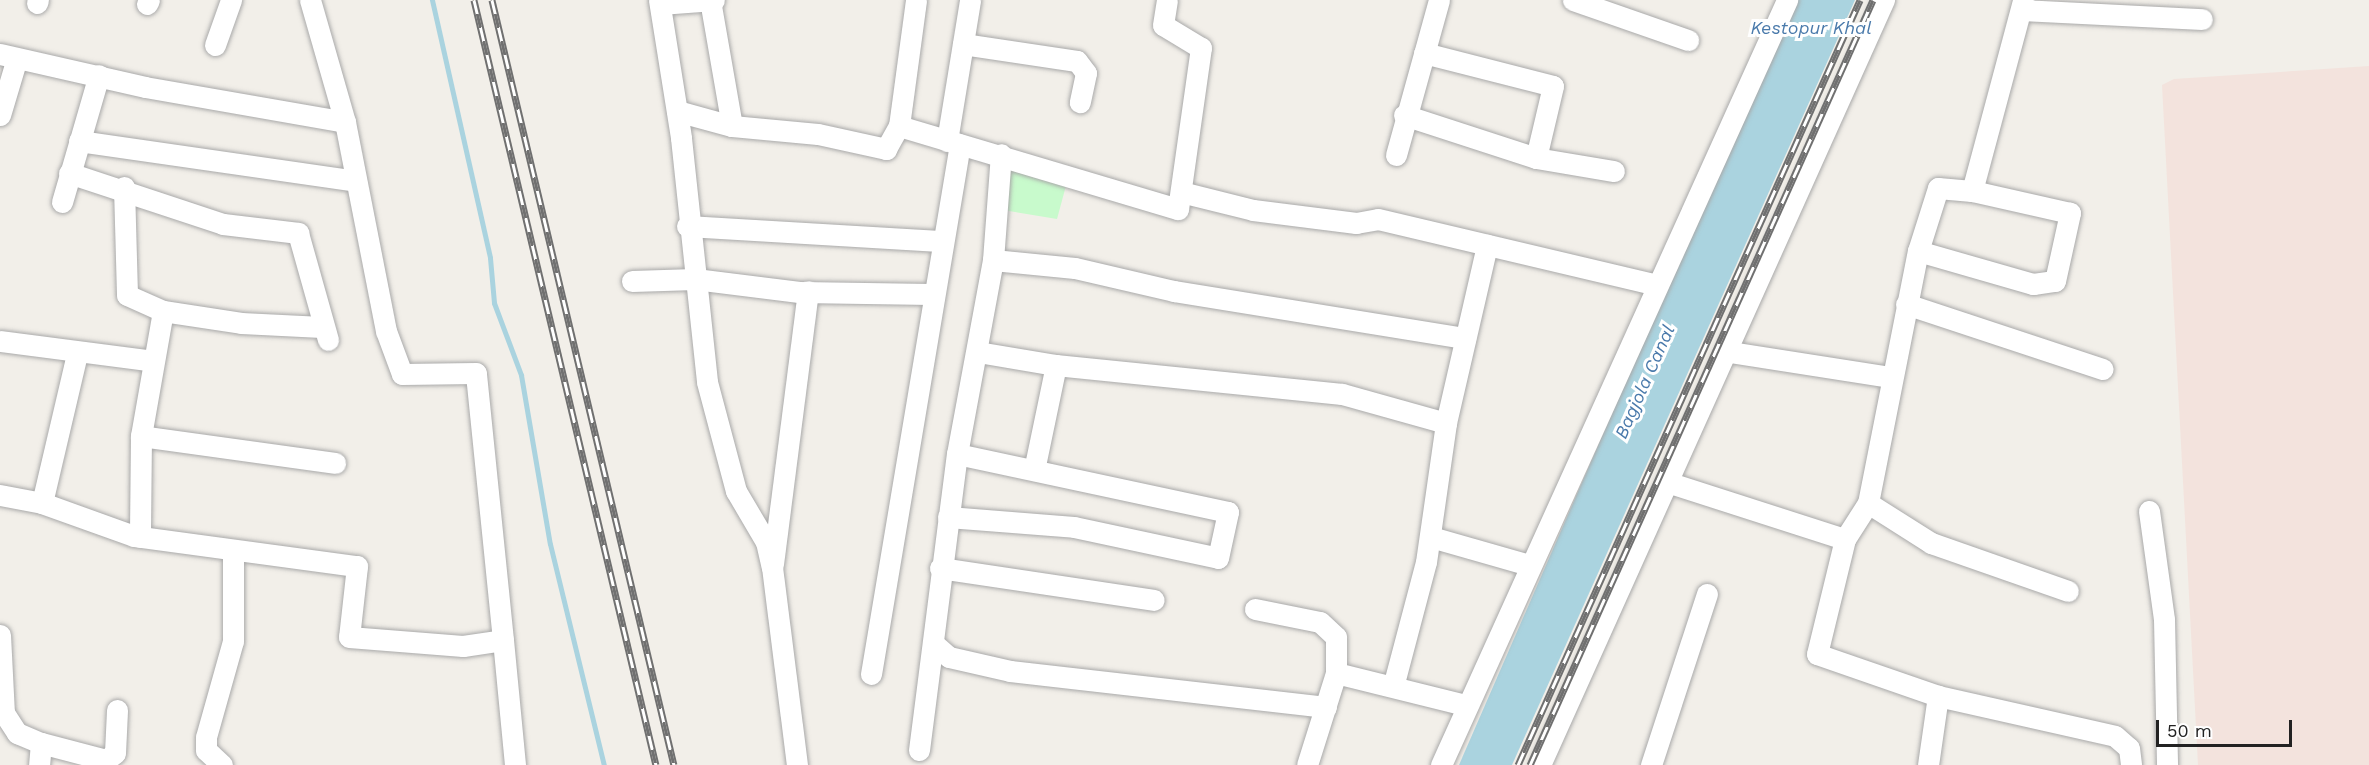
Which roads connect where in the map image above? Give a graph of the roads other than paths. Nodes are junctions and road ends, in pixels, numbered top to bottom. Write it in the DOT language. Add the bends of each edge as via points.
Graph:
graph roads {
  1 [pos="231,0"];
  2 [pos="310,0"];
  3 [pos="711,0"];
  4 [pos="916,0"];
  5 [pos="970,0"];
  6 [pos="1167,0"];
  7 [pos="1439,0"];
  8 [pos="1573,0"];
  9 [pos="1787,0"];
  10 [pos="1884,0"];
  11 [pos="660,2"];
  12 [pos="2022,5"];
  13 [pos="2202,19"];
  14 [pos="1688,40"];
  15 [pos="963,44"];
  16 [pos="215,45"];
  17 [pos="1424,53"];
  18 [pos="8,56"];
  19 [pos="99,75"];
  20 [pos="1080,102"];
  21 [pos="677,111"];
  22 [pos="1404,115"];
  23 [pos="0,116"];
  24 [pos="345,122"];
  25 [pos="732,126"];
  26 [pos="899,126"];
  27 [pos="79,141"];
  28 [pos="953,143"];
  29 [pos="1001,154"];
  30 [pos="1396,155"];
  31 [pos="1536,158"];
  32 [pos="1614,171"];
  33 [pos="69,173"];
  34 [pos="356,181"];
  35 [pos="124,187"];
  36 [pos="1972,191"];
  37 [pos="1180,192"];
  38 [pos="62,202"];
  39 [pos="687,226"];
  40 [pos="940,241"];
  41 [pos="1487,245"];
  42 [pos="1917,251"];
  43 [pos="993,260"];
  44 [pos="695,279"];
  45 [pos="632,281"];
  46 [pos="1657,285"];
  47 [pos="808,291"];
  48 [pos="931,294"];
  49 [pos="1906,303"];
  50 [pos="163,311"];
  51 [pos="1465,338"];
  52 [pos="0,341"];
  53 [pos="978,352"];
  54 [pos="1730,352"];
  55 [pos="77,354"];
  56 [pos="153,361"];
  57 [pos="1056,365"];
  58 [pos="2103,369"];
  59 [pos="1890,377"];
  60 [pos="1446,423"];
  61 [pos="141,436"];
  62 [pos="957,454"];
  63 [pos="335,463"];
  64 [pos="1034,470"];
  65 [pos="1667,482"];
  66 [pos="0,495"];
  67 [pos="42,503"];
  68 [pos="1868,503"];
  69 [pos="2149,511"];
  70 [pos="948,517"];
  71 [pos="141,537"];
  72 [pos="1431,537"];
  73 [pos="1845,539"];
  74 [pos="233,550"];
  75 [pos="1529,565"];
  76 [pos="772,567"];
  77 [pos="940,568"];
  78 [pos="2068,591"];
  79 [pos="1707,594"];
  80 [pos="1154,600"];
  81 [pos="1255,609"];
  82 [pos="0,635"];
  83 [pos="503,640"];
  84 [pos="934,644"];
  85 [pos="1336,673"];
  86 [pos="871,674"];
  87 [pos="1394,682"];
  88 [pos="1938,696"];
  89 [pos="1465,705"];
  90 [pos="1326,707"];
  91 [pos="117,710"];
  92 [pos="41,743"];
  93 [pos="918,750"];
  94 [pos="39,765"];
  95 [pos="222,765"];
  96 [pos="515,765"];
  97 [pos="797,765"];
  98 [pos="1308,765"];
  99 [pos="1441,765"];
  100 [pos="1540,765"];
  101 [pos="1651,765"];
  102 [pos="1928,765"];
  103 [pos="2131,765"];
  104 [pos="2166,765"];
  1 -- 16 [label="street"];
  2 -- 24 [label="street"];
  3 -- 11 [label="street"];
  3 -- 25 [label="street"];
  4 -- 26 [label="street"];
  5 -- 15 [label="street"];
  6 -- 37 [label="street" via="1163,25 1201,48"];
  7 -- 17 [label="street"];
  8 -- 14 [label="street"];
  9 -- 46 [label="street"];
  10 -- 65 [label="street"];
  11 -- 21 [label="street"];
  12 -- 13 [label="street"];
  12 -- 36 [label="street"];
  15 -- 20 [label="street" via="1077,60 1086,73"];
  15 -- 28 [label="street"];
  17 -- 22 [label="street"];
  17 -- 31 [label="street" via="1553,86"];
  18 -- 19 [label="street"];
  18 -- 23 [label="street"];
  19 -- 24 [label="street"];
  19 -- 27 [label="street"];
  21 -- 25 [label="street"];
  21 -- 39 [label="street"];
  22 -- 30 [label="street"];
  22 -- 31 [label="street"];
  24 -- 34 [label="street"];
  25 -- 26 [label="street" via="818,134 886,149"];
  26 -- 28 [label="street"];
  27 -- 33 [label="street"];
  27 -- 34 [label="street"];
  28 -- 29 [label="street"];
  28 -- 40 [label="street"];
  29 -- 37 [label="street" via="1178,209"];
  29 -- 43 [label="street"];
  31 -- 32 [label="street"];
  33 -- 35 [label="street"];
  33 -- 38 [label="street"];
  34 -- 83 [label="street" via="387,331 402,374 476,373"];
  35 -- 50 [label="street" via="127,295"];
  35 -- 50 [label="street" via="223,224 298,232 304,240 325,333"];
  36 -- 42 [label="street" via="1938,188"];
  36 -- 42 [label="street" via="2070,213 2055,280 2033,284"];
  37 -- 41 [label="street" via="1253,210 1356,223 1378,219"];
  39 -- 40 [label="street"];
  39 -- 44 [label="street"];
  40 -- 48 [label="street"];
  41 -- 46 [label="street"];
  41 -- 51 [label="street"];
  42 -- 49 [label="street"];
  43 -- 51 [label="street" via="1075,268 1185,293"];
  43 -- 53 [label="street"];
  44 -- 45 [label="street"];
  44 -- 47 [label="street"];
  44 -- 76 [label="street" via="707,382 736,491 766,542"];
  46 -- 75 [label="street"];
  47 -- 48 [label="street"];
  47 -- 76 [label="street"];
  48 -- 86 [label="street"];
  49 -- 58 [label="street"];
  49 -- 59 [label="street"];
  50 -- 56 [label="street"];
  51 -- 60 [label="street"];
  52 -- 55 [label="street"];
  53 -- 57 [label="street"];
  53 -- 62 [label="street"];
  54 -- 59 [label="street"];
  55 -- 56 [label="street"];
  55 -- 67 [label="street"];
  56 -- 61 [label="street"];
  57 -- 60 [label="street" via="1342,394"];
  57 -- 64 [label="street"];
  59 -- 68 [label="street"];
  60 -- 72 [label="street"];
  61 -- 63 [label="street"];
  61 -- 71 [label="street"];
  62 -- 64 [label="street"];
  62 -- 70 [label="street"];
  64 -- 70 [label="street" via="1228,512 1218,558 1074,527"];
  65 -- 73 [label="street"];
  65 -- 100 [label="street"];
  66 -- 67 [label="street"];
  67 -- 71 [label="street"];
  68 -- 73 [label="street"];
  68 -- 78 [label="street" via="1931,543"];
  69 -- 104 [label="street" via="2164,619"];
  70 -- 77 [label="street"];
  71 -- 74 [label="street"];
  72 -- 75 [label="street"];
  72 -- 87 [label="street"];
  73 -- 88 [label="street" via="1817,654"];
  74 -- 83 [label="street" via="357,566 349,637 463,646"];
  74 -- 95 [label="street" via="233,641 206,737 206,750"];
  75 -- 89 [label="street"];
  76 -- 97 [label="street"];
  77 -- 80 [label="street"];
  77 -- 84 [label="street"];
  79 -- 101 [label="street"];
  81 -- 85 [label="street" via="1327,625 1336,637"];
  82 -- 92 [label="street" via="7,722 17,733"];
  83 -- 96 [label="street"];
  84 -- 90 [label="street" via="949,657 1010,671"];
  84 -- 93 [label="street"];
  85 -- 87 [label="street"];
  85 -- 90 [label="street"];
  87 -- 89 [label="street"];
  88 -- 102 [label="street"];
  88 -- 103 [label="street" via="2098,730 2124,742"];
  89 -- 99 [label="street"];
  90 -- 98 [label="street"];
  91 -- 92 [label="street" via="115,753 106,760"];
  92 -- 94 [label="street"];
}
